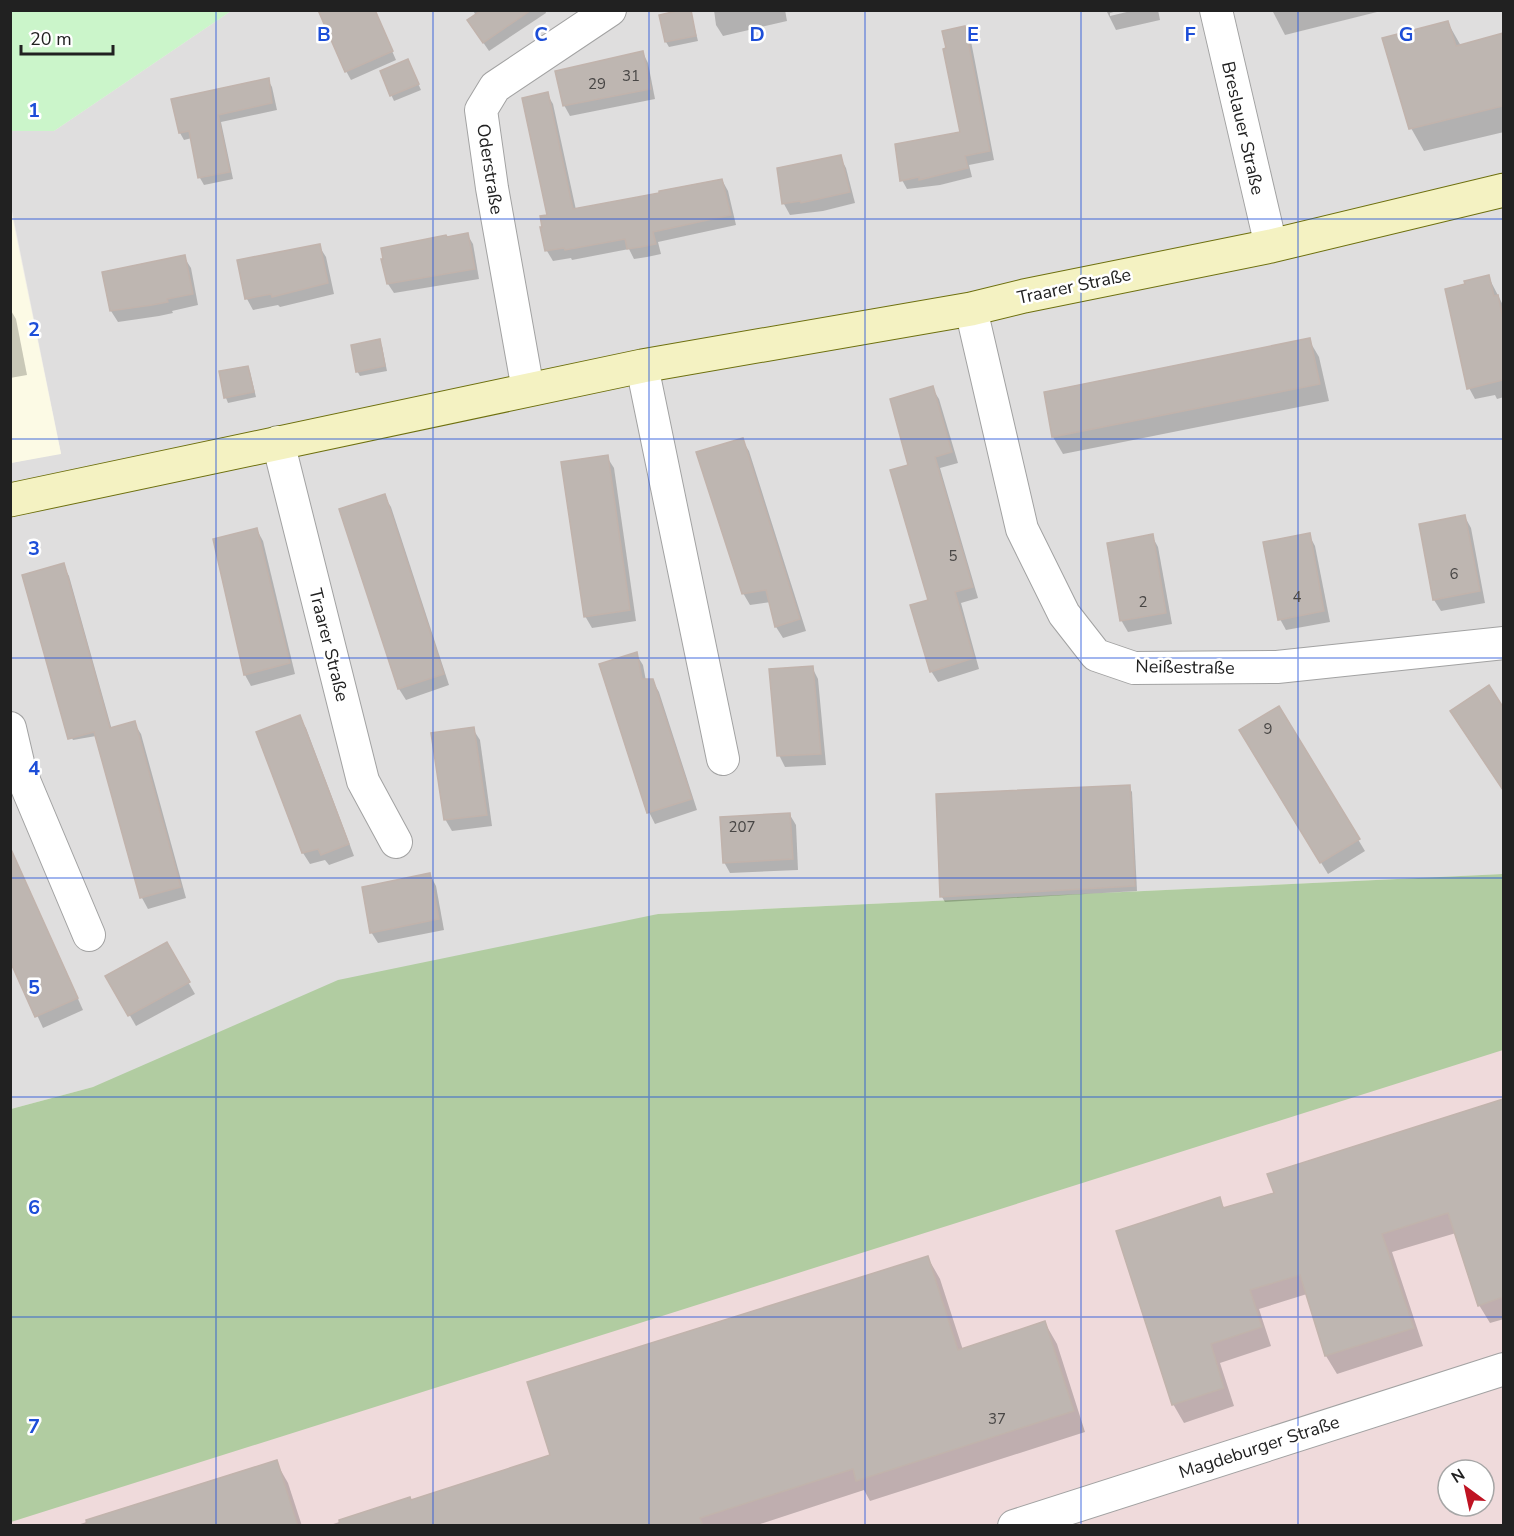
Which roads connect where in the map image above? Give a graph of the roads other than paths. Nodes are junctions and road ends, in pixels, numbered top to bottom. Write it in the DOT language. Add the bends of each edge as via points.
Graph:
graph roads {
  1 [pos="610,10"];
  2 [pos="1216,10"];
  3 [pos="1503,190"];
  4 [pos="1271,246"];
  5 [pos="971,309"];
  6 [pos="642,366"];
  7 [pos="528,390"];
  8 [pos="278,442"];
  9 [pos="10,500"];
  10 [pos="1503,643"];
  11 [pos="10,728"];
  12 [pos="723,759"];
  13 [pos="396,842"];
  14 [pos="89,935"];
  15 [pos="1503,1369"];
  16 [pos="1014,1526"];
  1 -- 7 [label="street, Oderstraße" via="495,87 481,110"];
  2 -- 4 [label="street, Breslauer Straße"];
  3 -- 4 [label="street, Traarer Straße"];
  4 -- 5 [label="street, Traarer Straße"];
  5 -- 6 [label="street, Traarer Straße"];
  5 -- 10 [label="street, Neißestraße" via="1022,529 1064,614 1096,655 1134,668 1277,667"];
  6 -- 7 [label="street, Traarer Straße"];
  6 -- 12 [label="street"];
  7 -- 8 [label="street, Traarer Straße"];
  8 -- 9 [label="street, Traarer Straße"];
  8 -- 13 [label="street, Traarer Straße" via="363,781"];
  11 -- 14 [label="street" via="20,771"];
  15 -- 16 [label="street, Magdeburger Straße"];
}
